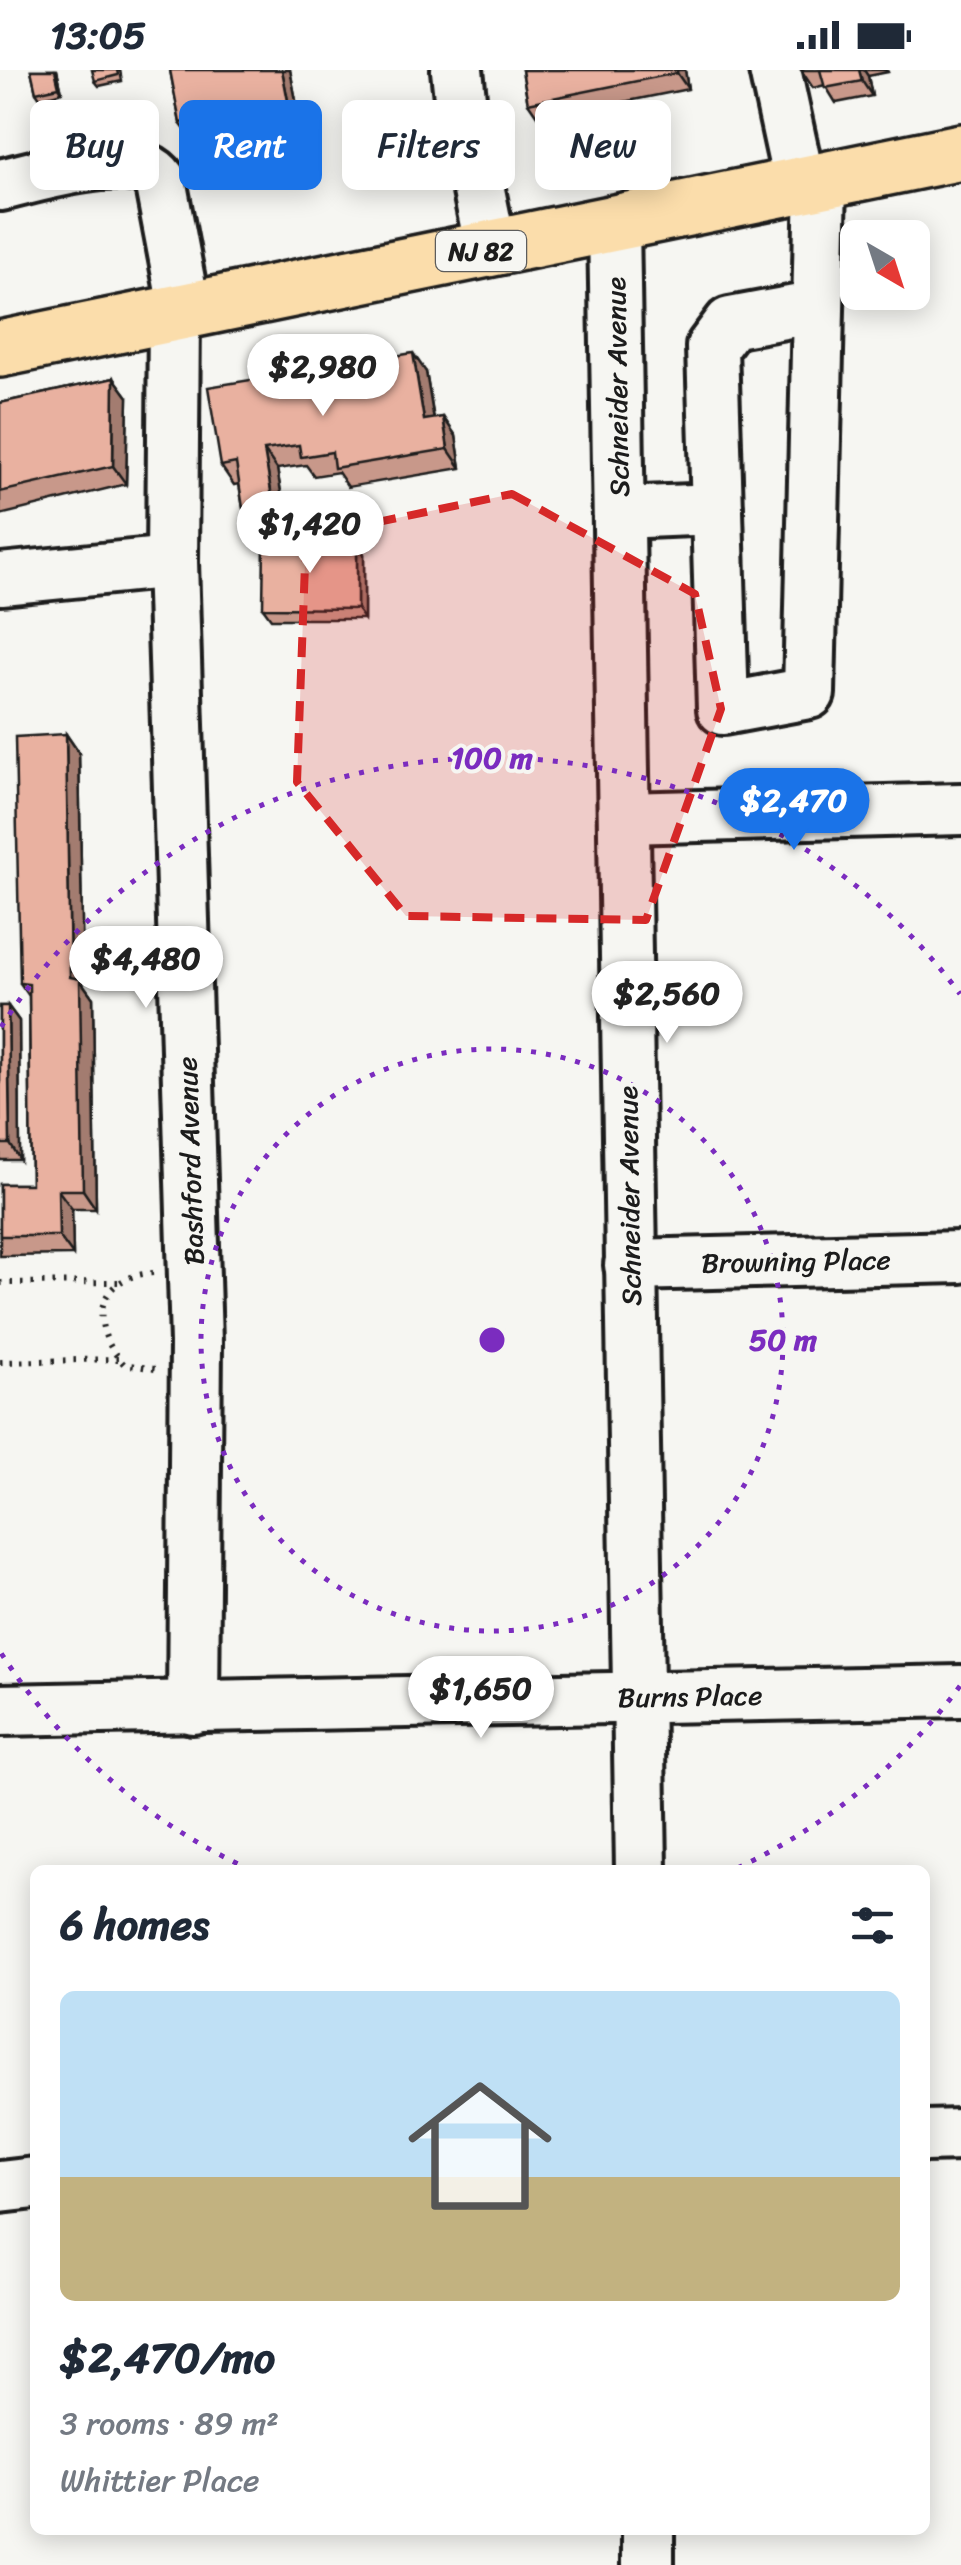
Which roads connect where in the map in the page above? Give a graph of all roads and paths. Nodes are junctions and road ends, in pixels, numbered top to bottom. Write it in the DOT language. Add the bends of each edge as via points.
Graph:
graph roads {
  1 [pos="456,70"];
  2 [pos="775,70"];
  3 [pos="961,152"];
  4 [pos="810,184"];
  5 [pos="0,185"];
  6 [pos="614,223"];
  7 [pos="492,249"];
  8 [pos="817,306"];
  9 [pos="180,313"];
  10 [pos="0,349"];
  11 [pos="717,509"];
  12 [pos="619,513"];
  13 [pos="172,562"];
  14 [pos="1,580"];
  15 [pos="961,808"];
  16 [pos="624,818"];
  17 [pos="961,1257"];
  18 [pos="630,1265"];
  19 [pos="194,1271"];
  20 [pos="121,1282"];
  21 [pos="0,1284"];
  22 [pos="120,1360"];
  23 [pos="0,1362"];
  24 [pos="196,1366"];
  25 [pos="961,1691"];
  26 [pos="636,1697"];
  27 [pos="193,1708"];
  28 [pos="0,1710"];
  29 [pos="641,1865"];
  30 [pos="930,2136"];
  31 [pos="961,2136"];
  32 [pos="30,2184"];
  33 [pos="0,2187"];
  34 [pos="648,2535"];
  35 [pos="648,2565"];
  1 -- 7 [label="street"];
  2 -- 4 [label="street"];
  3 -- 4 [label="main road, NJ 82"];
  4 -- 6 [label="main road, NJ 82"];
  4 -- 8 [label="street"];
  5 -- 9 [label="street, Bashford Avenue" via="121,160 153,170 160,180"];
  6 -- 7 [label="main road, NJ 82"];
  6 -- 12 [label="street, Schneider Avenue"];
  7 -- 9 [label="main road, NJ 82"];
  8 -- 11 [label="street" via="730,323 712,347"];
  8 -- 11 [label="street" via="809,693 722,709"];
  9 -- 10 [label="main road, NJ 82"];
  9 -- 13 [label="street, Bashford Avenue"];
  11 -- 12 [label="street"];
  12 -- 16 [label="street, Schneider Avenue"];
  13 -- 14 [label="street"];
  13 -- 19 [label="street, Bashford Avenue"];
  15 -- 16 [label="street"];
  16 -- 18 [label="street, Schneider Avenue"];
  17 -- 18 [label="street, Browning Place"];
  18 -- 26 [label="street, Schneider Avenue"];
  19 -- 20 [label="path" via="147,1273"];
  19 -- 24 [label="street, Bashford Avenue"];
  20 -- 21 [label="path"];
  20 -- 22 [label="path" via="104,1302 100,1320 102,1336"];
  22 -- 23 [label="path"];
  22 -- 24 [label="path" via="138,1369"];
  24 -- 27 [label="street, Bashford Avenue"];
  25 -- 26 [label="street, Burns Place"];
  26 -- 27 [label="street, Burns Place"];
  26 -- 29 [label="street, Schneider Avenue"];
  27 -- 28 [label="street, Burns Place"];
  30 -- 31 [label="street"];
  32 -- 33 [label="street"];
  34 -- 35 [label="street"];
}
